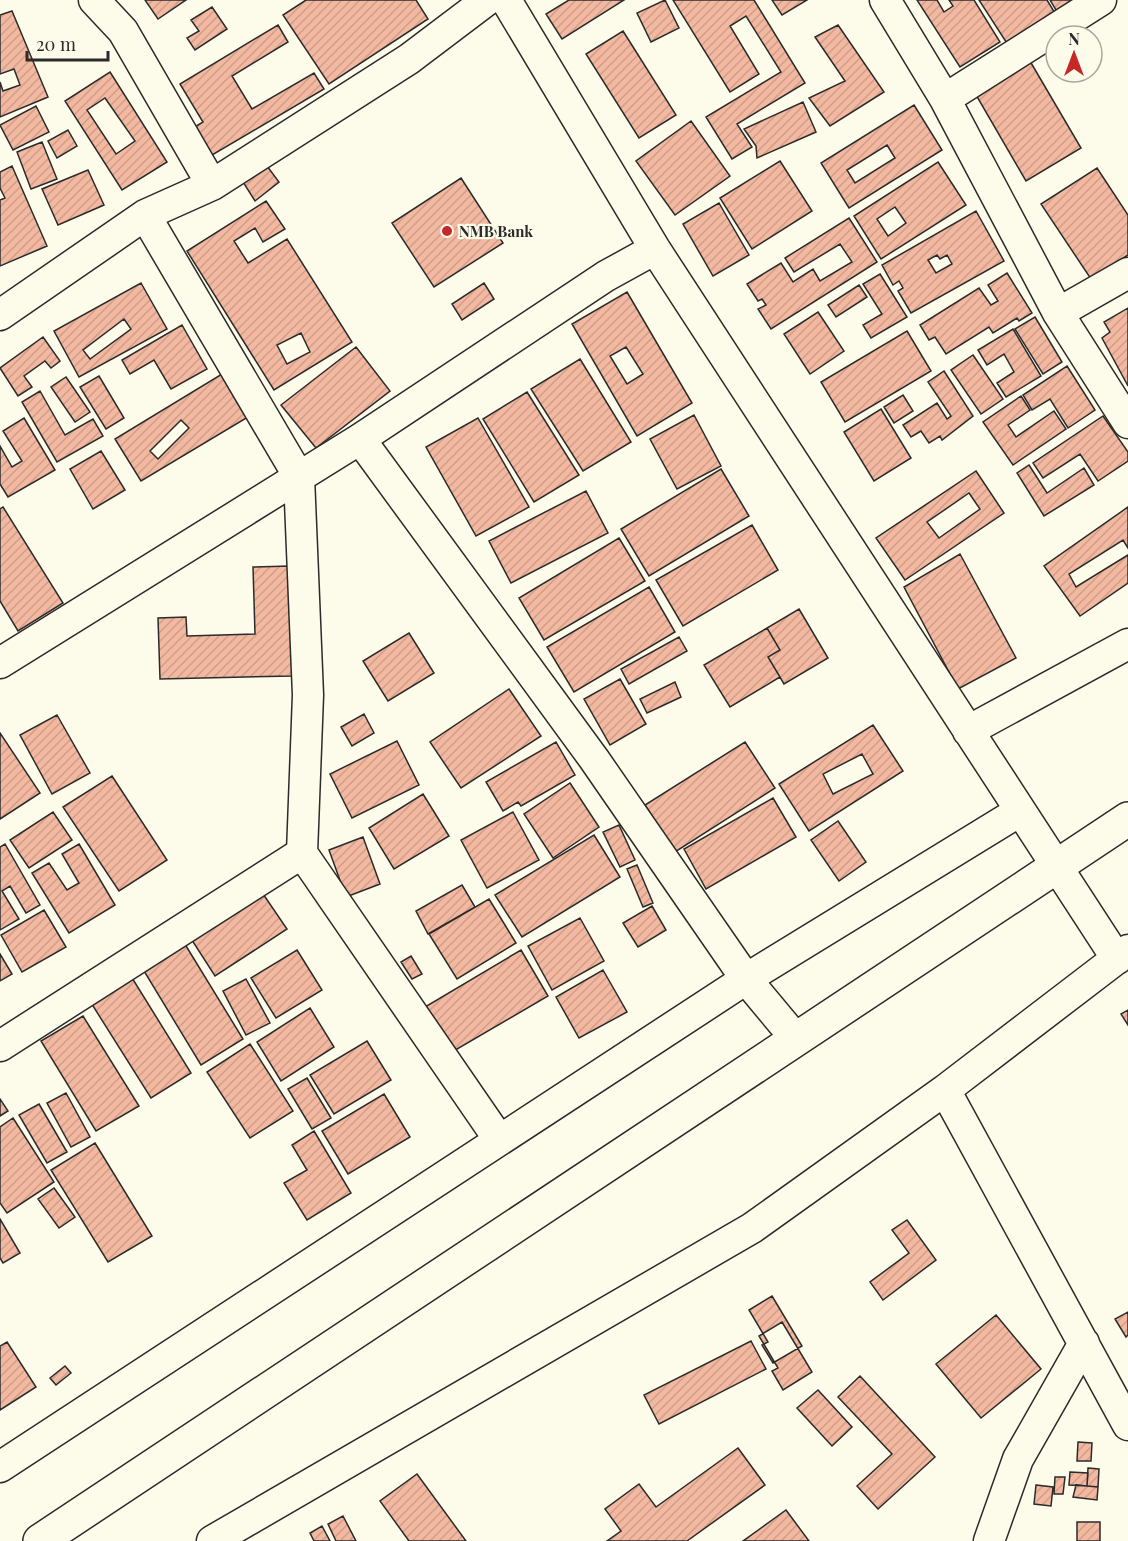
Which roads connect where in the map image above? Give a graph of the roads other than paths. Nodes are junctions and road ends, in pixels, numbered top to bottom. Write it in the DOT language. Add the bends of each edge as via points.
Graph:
graph roads {
  1 [pos="94,0"];
  2 [pos="487,0"];
  3 [pos="506,0"];
  4 [pos="885,0"];
  5 [pos="1101,0"];
  6 [pos="945,99"];
  7 [pos="212,185"];
  8 [pos="145,215"];
  9 [pos="655,249"];
  10 [pos="1128,273"];
  11 [pos="1058,313"];
  12 [pos="0,315"];
  13 [pos="1128,423"];
  14 [pos="360,439"];
  15 [pos="299,477"];
  16 [pos="1128,644"];
  17 [pos="0,663"];
  18 [pos="968,731"];
  19 [pos="1020,811"];
  20 [pos="1128,819"];
  21 [pos="302,853"];
  22 [pos="1057,866"];
  23 [pos="1123,954"];
  24 [pos="746,979"];
  25 [pos="796,1039"];
  26 [pos="0,1046"];
  27 [pos="945,1090"];
  28 [pos="498,1138"];
  29 [pos="1084,1342"];
  30 [pos="1128,1425"];
  31 [pos="0,1467"];
  32 [pos="40,1541"];
  33 [pos="212,1541"];
  34 [pos="989,1541"];
  1 -- 7 [label="street" via="123,31"];
  2 -- 7 [label="street" via="409,59"];
  3 -- 9 [label="street"];
  4 -- 6 [label="street"];
  5 -- 6 [label="street"];
  6 -- 11 [label="street"];
  7 -- 8 [label="street"];
  8 -- 12 [label="street"];
  8 -- 15 [label="street"];
  9 -- 14 [label="street" via="606,276"];
  9 -- 18 [label="street"];
  10 -- 11 [label="street"];
  11 -- 13 [label="street"];
  14 -- 15 [label="street"];
  14 -- 24 [label="street" via="594,759"];
  15 -- 17 [label="street"];
  15 -- 21 [label="street" via="308,695"];
  16 -- 18 [label="street"];
  18 -- 19 [label="street"];
  19 -- 22 [label="street"];
  19 -- 24 [label="street"];
  20 -- 22 [label="main road"];
  21 -- 26 [label="street"];
  21 -- 28 [label="street"];
  22 -- 23 [label="street"];
  22 -- 25 [label="main road"];
  23 -- 27 [label="street"];
  24 -- 25 [label="street"];
  24 -- 28 [label="street"];
  25 -- 32 [label="main road"];
  27 -- 29 [label="street"];
  27 -- 33 [label="street" via="752,1228"];
  28 -- 31 [label="street"];
  29 -- 30 [label="street"];
  29 -- 34 [label="street" via="1018,1459"];
}
